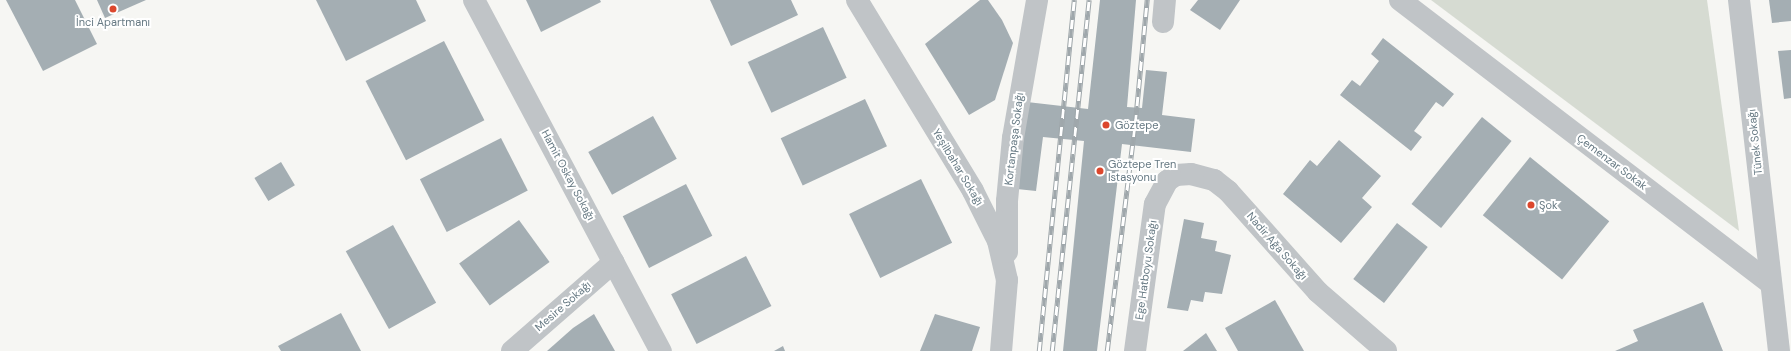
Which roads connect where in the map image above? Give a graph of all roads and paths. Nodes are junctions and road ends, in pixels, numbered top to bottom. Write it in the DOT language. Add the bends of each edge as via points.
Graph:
graph roads {
  1 [pos="474,0"];
  2 [pos="857,0"];
  3 [pos="1037,0"];
  4 [pos="1166,0"];
  5 [pos="1400,0"];
  6 [pos="1739,0"];
  7 [pos="1163,22"];
  8 [pos="1160,190"];
  9 [pos="614,262"];
  10 [pos="1007,280"];
  11 [pos="1770,283"];
  12 [pos="512,351"];
  13 [pos="661,351"];
  14 [pos="1001,351"];
  15 [pos="1135,351"];
  16 [pos="1386,351"];
  17 [pos="1779,351"];
  1 -- 9 [label="street, Hamit Oskay Sokağı"];
  2 -- 10 [label="street, Yeşilbahar Sokağı" via="981,205 998,241"];
  3 -- 10 [label="street, Kortanpaşa Sokağı" via="1012,138 1007,201"];
  4 -- 7 [label="street"];
  5 -- 11 [label="street, Çemenzar Sokak"];
  6 -- 11 [label="street, Tünek Sokağı"];
  8 -- 15 [label="street, Ege Hatboyu Sokağı" via="1155,204"];
  8 -- 16 [label="street, Nadir Ağa Sokağı" via="1170,179 1181,174 1204,176 1223,186 1318,292"];
  9 -- 12 [label="street, Mesire Sokağı"];
  9 -- 13 [label="street, Hamit Oskay Sokağı"];
  10 -- 14 [label="street, Yeşilbahar Sokağı"];
  11 -- 17 [label="street"];
}
